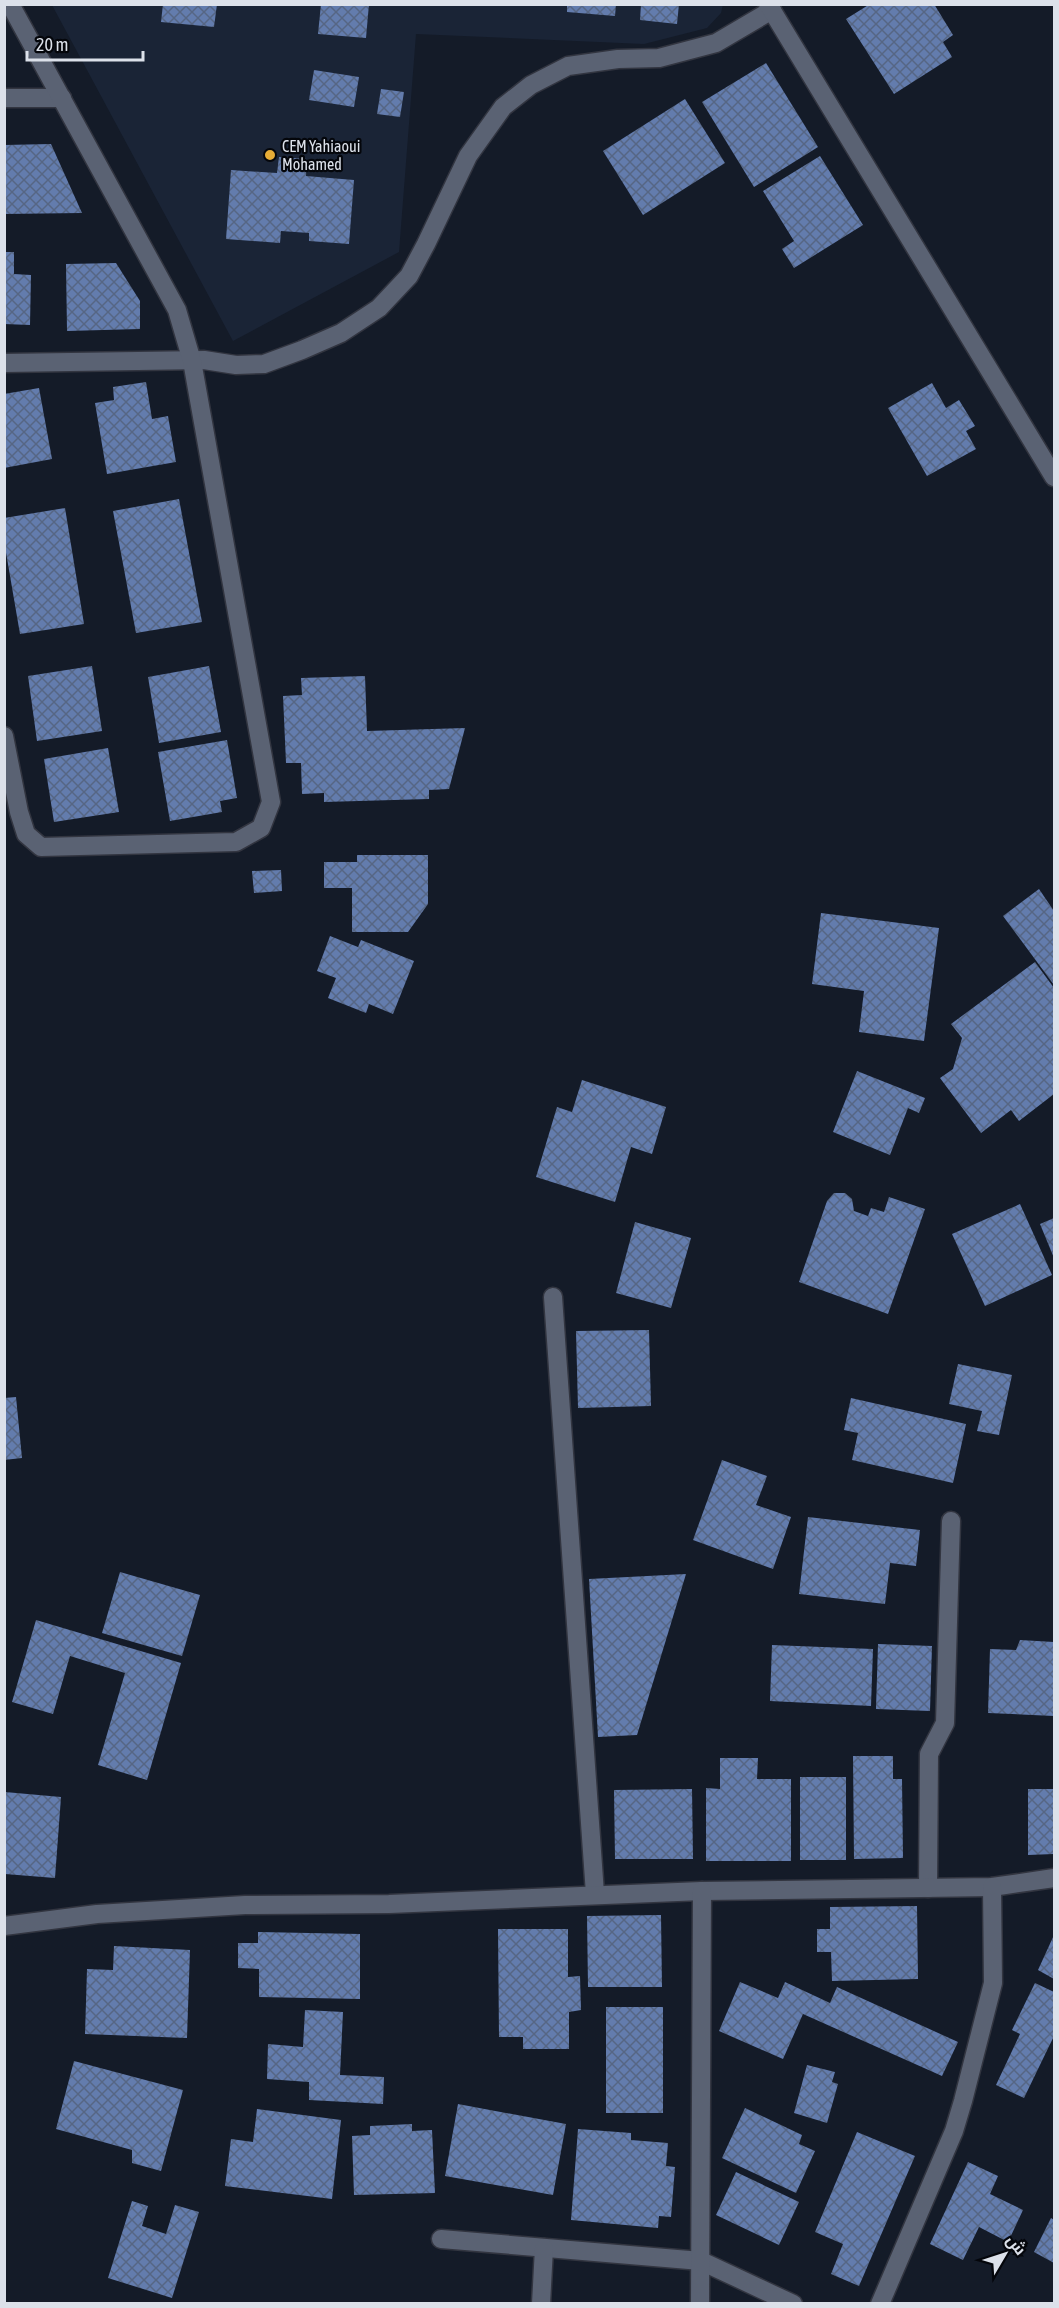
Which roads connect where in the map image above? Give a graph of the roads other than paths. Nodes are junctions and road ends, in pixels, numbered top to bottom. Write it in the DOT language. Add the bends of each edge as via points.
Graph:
graph roads {
  1 [pos="10,4"];
  2 [pos="770,7"];
  3 [pos="4,98"];
  4 [pos="62,98"];
  5 [pos="192,361"];
  6 [pos="4,363"];
  7 [pos="1054,477"];
  8 [pos="4,736"];
  9 [pos="553,1297"];
  10 [pos="951,1521"];
  11 [pos="1054,1878"];
  12 [pos="992,1887"];
  13 [pos="928,1888"];
  14 [pos="702,1891"];
  15 [pos="595,1894"];
  16 [pos="4,1926"];
  17 [pos="441,2239"];
  18 [pos="544,2248"];
  19 [pos="701,2261"];
  20 [pos="541,2304"];
  21 [pos="700,2304"];
  22 [pos="793,2304"];
  23 [pos="880,2304"];
  1 -- 4 [label="street"];
  2 -- 5 [label="street" via="716,42 659,58 568,66 531,85 503,107 468,156 409,276 379,308 341,333 264,364"];
  2 -- 7 [label="street"];
  3 -- 4 [label="street"];
  4 -- 5 [label="street" via="177,310"];
  5 -- 6 [label="street"];
  5 -- 8 [label="street" via="271,802 261,828 236,842 41,847 26,834"];
  9 -- 15 [label="street"];
  10 -- 13 [label="street" via="945,1723 929,1754"];
  11 -- 12 [label="street"];
  12 -- 13 [label="street"];
  12 -- 23 [label="street" via="993,1983 963,2101 954,2131"];
  13 -- 14 [label="street"];
  14 -- 15 [label="street"];
  14 -- 19 [label="street"];
  15 -- 16 [label="street" via="389,1904 234,1906 97,1914"];
  17 -- 18 [label="street"];
  18 -- 19 [label="street"];
  18 -- 20 [label="street"];
  19 -- 21 [label="street"];
  19 -- 22 [label="street"];
}
